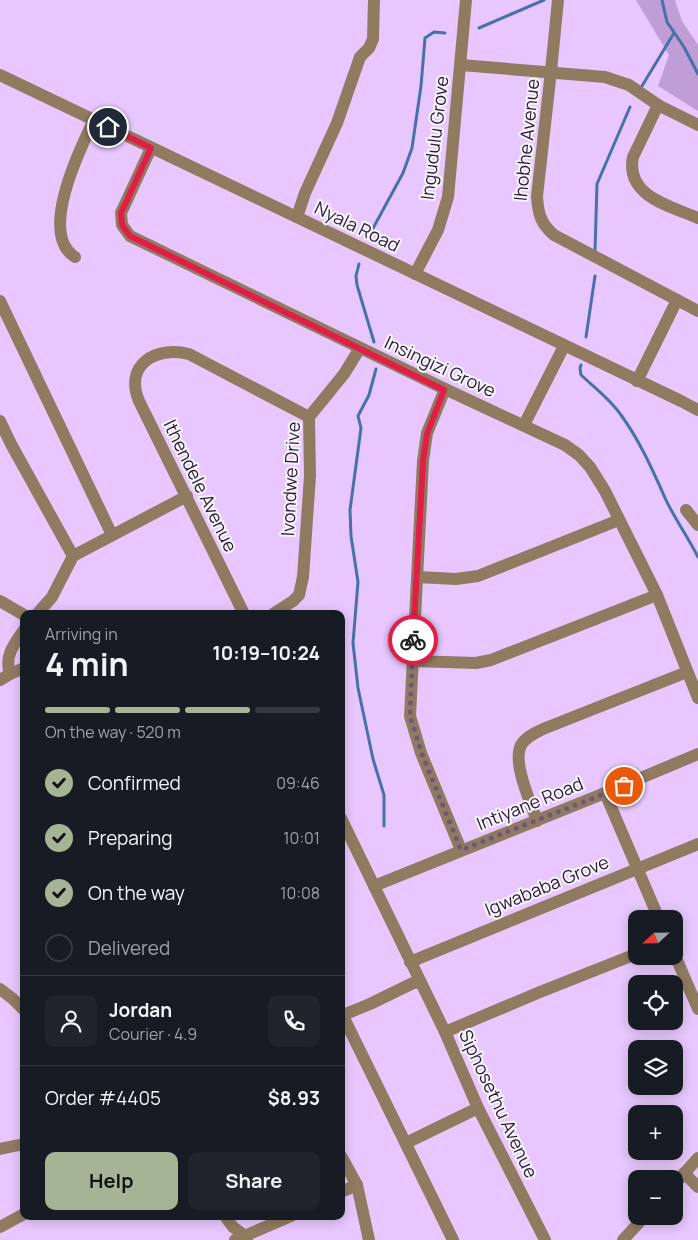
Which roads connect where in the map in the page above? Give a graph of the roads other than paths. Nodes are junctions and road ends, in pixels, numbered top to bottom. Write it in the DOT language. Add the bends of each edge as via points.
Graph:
graph roads {
  1 [pos="374,0"];
  2 [pos="466,0"];
  3 [pos="558,0"];
  4 [pos="461,65"];
  5 [pos="551,71"];
  6 [pos="0,75"];
  7 [pos="658,105"];
  8 [pos="94,120"];
  9 [pos="698,124"];
  10 [pos="151,148"];
  11 [pos="297,217"];
  12 [pos="698,218"];
  13 [pos="75,257"];
  14 [pos="415,274"];
  15 [pos="677,300"];
  16 [pos="0,301"];
  17 [pos="698,311"];
  18 [pos="564,346"];
  19 [pos="360,348"];
  20 [pos="637,381"];
  21 [pos="444,390"];
  22 [pos="698,410"];
  23 [pos="310,417"];
  24 [pos="0,421"];
  25 [pos="524,425"];
  26 [pos="5,444"];
  27 [pos="187,496"];
  28 [pos="686,510"];
  29 [pos="619,520"];
  30 [pos="698,525"];
  31 [pos="112,534"];
  32 [pos="73,556"];
  33 [pos="417,577"];
  34 [pos="657,595"];
  35 [pos="0,601"];
  36 [pos="41,610"];
  37 [pos="242,610"];
  38 [pos="279,610"];
  39 [pos="20,613"];
  40 [pos="20,636"];
  41 [pos="412,661"];
  42 [pos="20,670"];
  43 [pos="687,672"];
  44 [pos="5,677"];
  45 [pos="698,698"];
  46 [pos="698,754"];
  47 [pos="606,793"];
  48 [pos="537,821"];
  49 [pos="345,826"];
  50 [pos="698,844"];
  51 [pos="461,850"];
  52 [pos="637,869"];
  53 [pos="374,886"];
  54 [pos="655,910"];
  55 [pos="628,957"];
  56 [pos="410,962"];
  57 [pos="679,965"];
  58 [pos="420,982"];
  59 [pos="0,989"];
  60 [pos="20,1006"];
  61 [pos="698,1009"];
  62 [pos="345,1013"];
  63 [pos="345,1020"];
  64 [pos="445,1032"];
  65 [pos="478,1108"];
  66 [pos="406,1143"];
  67 [pos="20,1145"];
  68 [pos="0,1149"];
  69 [pos="698,1158"];
  70 [pos="345,1163"];
  71 [pos="684,1173"];
  72 [pos="358,1185"];
  73 [pos="698,1187"];
  74 [pos="345,1190"];
  75 [pos="20,1216"];
  76 [pos="228,1220"];
  77 [pos="282,1220"];
  78 [pos="637,1225"];
  79 [pos="0,1227"];
  80 [pos="242,1239"];
  81 [pos="369,1240"];
  82 [pos="453,1240"];
  83 [pos="545,1240"];
  84 [pos="623,1240"];
  1 -- 11 [label="street" via="373,39 360,57"];
  2 -- 4 [label="street, Ingudulu Grove"];
  3 -- 5 [label="street, Ihobhe Avenue"];
  4 -- 5 [label="street"];
  4 -- 14 [label="street, Ingudulu Grove" via="448,197 438,230"];
  5 -- 7 [label="street" via="605,77 629,86"];
  5 -- 15 [label="street, Ihobhe Avenue" via="537,196 541,221 554,235"];
  6 -- 8 [label="street, Nyala Road"];
  7 -- 9 [label="street"];
  7 -- 12 [label="street" via="633,157 633,177 648,196"];
  8 -- 10 [label="street, Nyala Road"];
  8 -- 13 [label="street" via="70,176 60,220 62,243"];
  10 -- 11 [label="street, Nyala Road"];
  10 -- 19 [label="street, Insingizi Grove" via="121,213 127,233"];
  11 -- 14 [label="street, Nyala Road"];
  14 -- 18 [label="street, Nyala Road"];
  15 -- 17 [label="street, Ihobhe Avenue"];
  15 -- 20 [label="street"];
  16 -- 31 [label="street"];
  18 -- 20 [label="street, Nyala Road"];
  18 -- 25 [label="street"];
  19 -- 21 [label="street, Insingizi Grove"];
  19 -- 23 [label="street, Ivondwe Drive"];
  20 -- 22 [label="street, Nyala Road"];
  21 -- 25 [label="street, Insingizi Grove"];
  21 -- 33 [label="street" via="427,434 423,461"];
  23 -- 27 [label="street, Ithendele Avenue" via="189,354 172,351 157,354 142,363 135,382 137,396"];
  23 -- 38 [label="street, Ivondwe Drive" via="310,476 302,583 299,595"];
  24 -- 26 [label="street"];
  25 -- 29 [label="street, Insingizi Grove" via="565,444 590,467"];
  26 -- 32 [label="street"];
  27 -- 31 [label="street"];
  27 -- 37 [label="street, Ithendele Avenue"];
  28 -- 30 [label="street"];
  29 -- 33 [label="street" via="478,576 456,579"];
  29 -- 34 [label="street, Insingizi Grove"];
  31 -- 32 [label="street"];
  32 -- 36 [label="street" via="52,597"];
  33 -- 41 [label="street"];
  34 -- 41 [label="street" via="491,660 476,663"];
  34 -- 43 [label="street, Insingizi Grove"];
  35 -- 39 [label="street"];
  40 -- 44 [label="street" via="9,653"];
  41 -- 51 [label="street" via="410,716"];
  42 -- 44 [label="street"];
  43 -- 45 [label="street, Insingizi Grove"];
  43 -- 48 [label="street" via="528,737 520,749 518,763"];
  46 -- 47 [label="street, Intiyane Road"];
  47 -- 48 [label="street, Intiyane Road"];
  47 -- 52 [label="street"];
  48 -- 51 [label="street, Intiyane Road"];
  49 -- 53 [label="street"];
  50 -- 52 [label="street, Igwababa Grove"];
  51 -- 53 [label="street, Intiyane Road"];
  52 -- 54 [label="street"];
  52 -- 56 [label="street, Igwababa Grove"];
  53 -- 56 [label="street"];
  55 -- 64 [label="street"];
  56 -- 58 [label="street"];
  57 -- 61 [label="street"];
  58 -- 62 [label="street"];
  58 -- 64 [label="street, Siphosethu Avenue"];
  59 -- 60 [label="street"];
  63 -- 66 [label="street"];
  64 -- 65 [label="street, Siphosethu Avenue"];
  65 -- 66 [label="street"];
  65 -- 83 [label="street, Siphosethu Avenue"];
  66 -- 82 [label="street"];
  67 -- 68 [label="street"];
  69 -- 71 [label="street"];
  70 -- 72 [label="street"];
  71 -- 73 [label="street"];
  72 -- 74 [label="street"];
  72 -- 81 [label="street"];
  75 -- 79 [label="street"];
  76 -- 80 [label="street"];
  77 -- 80 [label="street"];
  78 -- 84 [label="street"];
}
